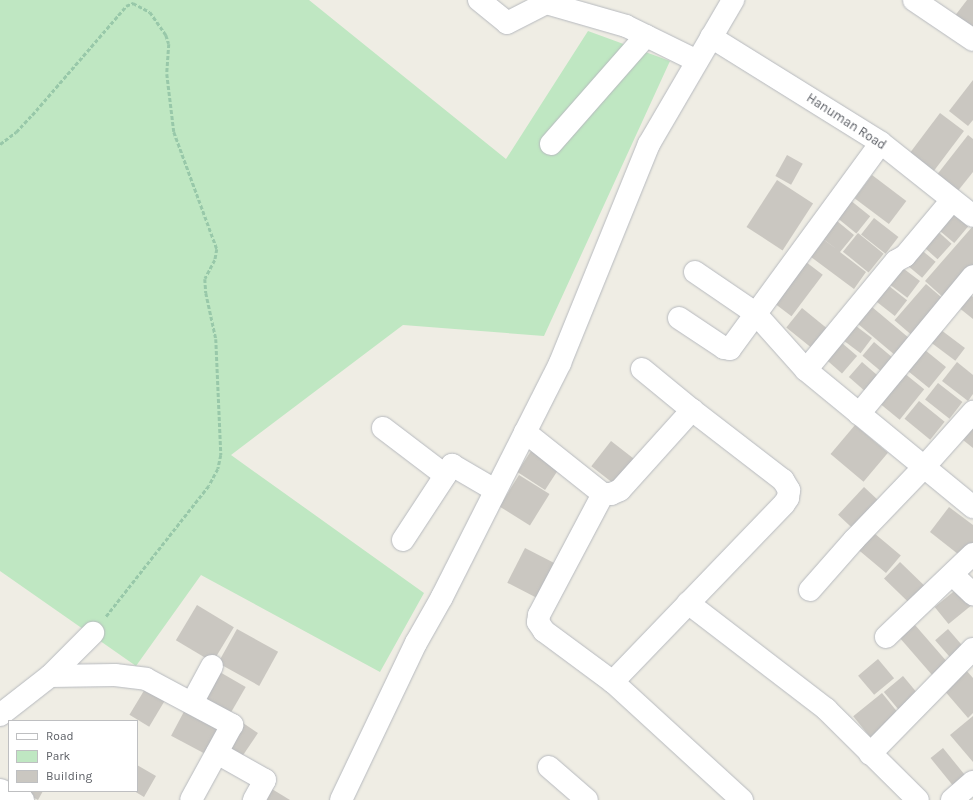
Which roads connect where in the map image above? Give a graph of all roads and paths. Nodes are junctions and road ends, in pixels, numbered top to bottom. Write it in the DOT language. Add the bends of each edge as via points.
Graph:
graph roads {
  1 [pos="479,0"];
  2 [pos="733,0"];
  3 [pos="547,1"];
  4 [pos="923,2"];
  5 [pos="646,36"];
  6 [pos="711,37"];
  7 [pos="973,40"];
  8 [pos="697,61"];
  9 [pos="881,143"];
  10 [pos="0,144"];
  11 [pos="551,144"];
  12 [pos="952,200"];
  13 [pos="973,216"];
  14 [pos="695,272"];
  15 [pos="973,276"];
  16 [pos="755,313"];
  17 [pos="679,318"];
  18 [pos="642,369"];
  19 [pos="806,370"];
  20 [pos="692,410"];
  21 [pos="973,412"];
  22 [pos="859,414"];
  23 [pos="383,428"];
  24 [pos="525,432"];
  25 [pos="924,467"];
  26 [pos="445,475"];
  27 [pos="495,490"];
  28 [pos="603,494"];
  29 [pos="973,507"];
  30 [pos="403,540"];
  31 [pos="973,554"];
  32 [pos="953,574"];
  33 [pos="810,590"];
  34 [pos="973,594"];
  35 [pos="688,603"];
  36 [pos="93,633"];
  37 [pos="886,637"];
  38 [pos="973,649"];
  39 [pos="212,666"];
  40 [pos="50,676"];
  41 [pos="613,682"];
  42 [pos="192,704"];
  43 [pos="1,712"];
  44 [pos="217,753"];
  45 [pos="870,754"];
  46 [pos="549,768"];
  47 [pos="973,782"];
  48 [pos="0,790"];
  49 [pos="345,798"];
  50 [pos="23,800"];
  51 [pos="191,800"];
  52 [pos="254,800"];
  53 [pos="587,800"];
  54 [pos="742,800"];
  55 [pos="918,800"];
  56 [pos="952,800"];
  1 -- 3 [label="street" via="507,23"];
  2 -- 6 [label="street"];
  3 -- 5 [label="street" via="626,26"];
  4 -- 7 [label="street"];
  5 -- 8 [label="street"];
  5 -- 11 [label="street"];
  6 -- 8 [label="street"];
  6 -- 9 [label="street, Hanuman Road"];
  8 -- 24 [label="street" via="649,144 560,363"];
  9 -- 12 [label="street, Hanuman Road"];
  9 -- 16 [label="street"];
  10 -- 36 [label="path" via="32,115 126,6 133,3 150,12 166,35 169,44 167,74 174,132 217,249 215,260 205,279 216,339 221,455 218,469 209,486"];
  12 -- 13 [label="street, Hanuman Road"];
  12 -- 19 [label="street" via="905,256 896,261"];
  14 -- 16 [label="street"];
  15 -- 22 [label="street"];
  16 -- 17 [label="street" via="728,350"];
  16 -- 19 [label="street"];
  18 -- 20 [label="street"];
  19 -- 22 [label="street"];
  20 -- 28 [label="street" via="620,490"];
  20 -- 35 [label="street" via="783,480 790,490 784,504"];
  21 -- 25 [label="street"];
  22 -- 25 [label="street"];
  23 -- 26 [label="street"];
  24 -- 27 [label="street"];
  24 -- 28 [label="street"];
  25 -- 29 [label="street"];
  25 -- 33 [label="street"];
  26 -- 27 [label="street" via="452,465"];
  26 -- 30 [label="street"];
  27 -- 49 [label="street" via="416,643"];
  28 -- 41 [label="street" via="539,615 538,622 544,631"];
  31 -- 32 [label="street"];
  32 -- 34 [label="street"];
  32 -- 37 [label="street"];
  35 -- 41 [label="street"];
  35 -- 45 [label="street" via="826,709"];
  36 -- 40 [label="street"];
  38 -- 45 [label="street"];
  39 -- 42 [label="street"];
  40 -- 42 [label="street" via="115,675 146,679"];
  40 -- 43 [label="street"];
  41 -- 54 [label="street"];
  42 -- 44 [label="street" via="232,725"];
  44 -- 51 [label="street"];
  44 -- 52 [label="street" via="265,780"];
  45 -- 55 [label="street"];
  46 -- 53 [label="street"];
  47 -- 56 [label="street"];
  48 -- 50 [label="street"];
}
